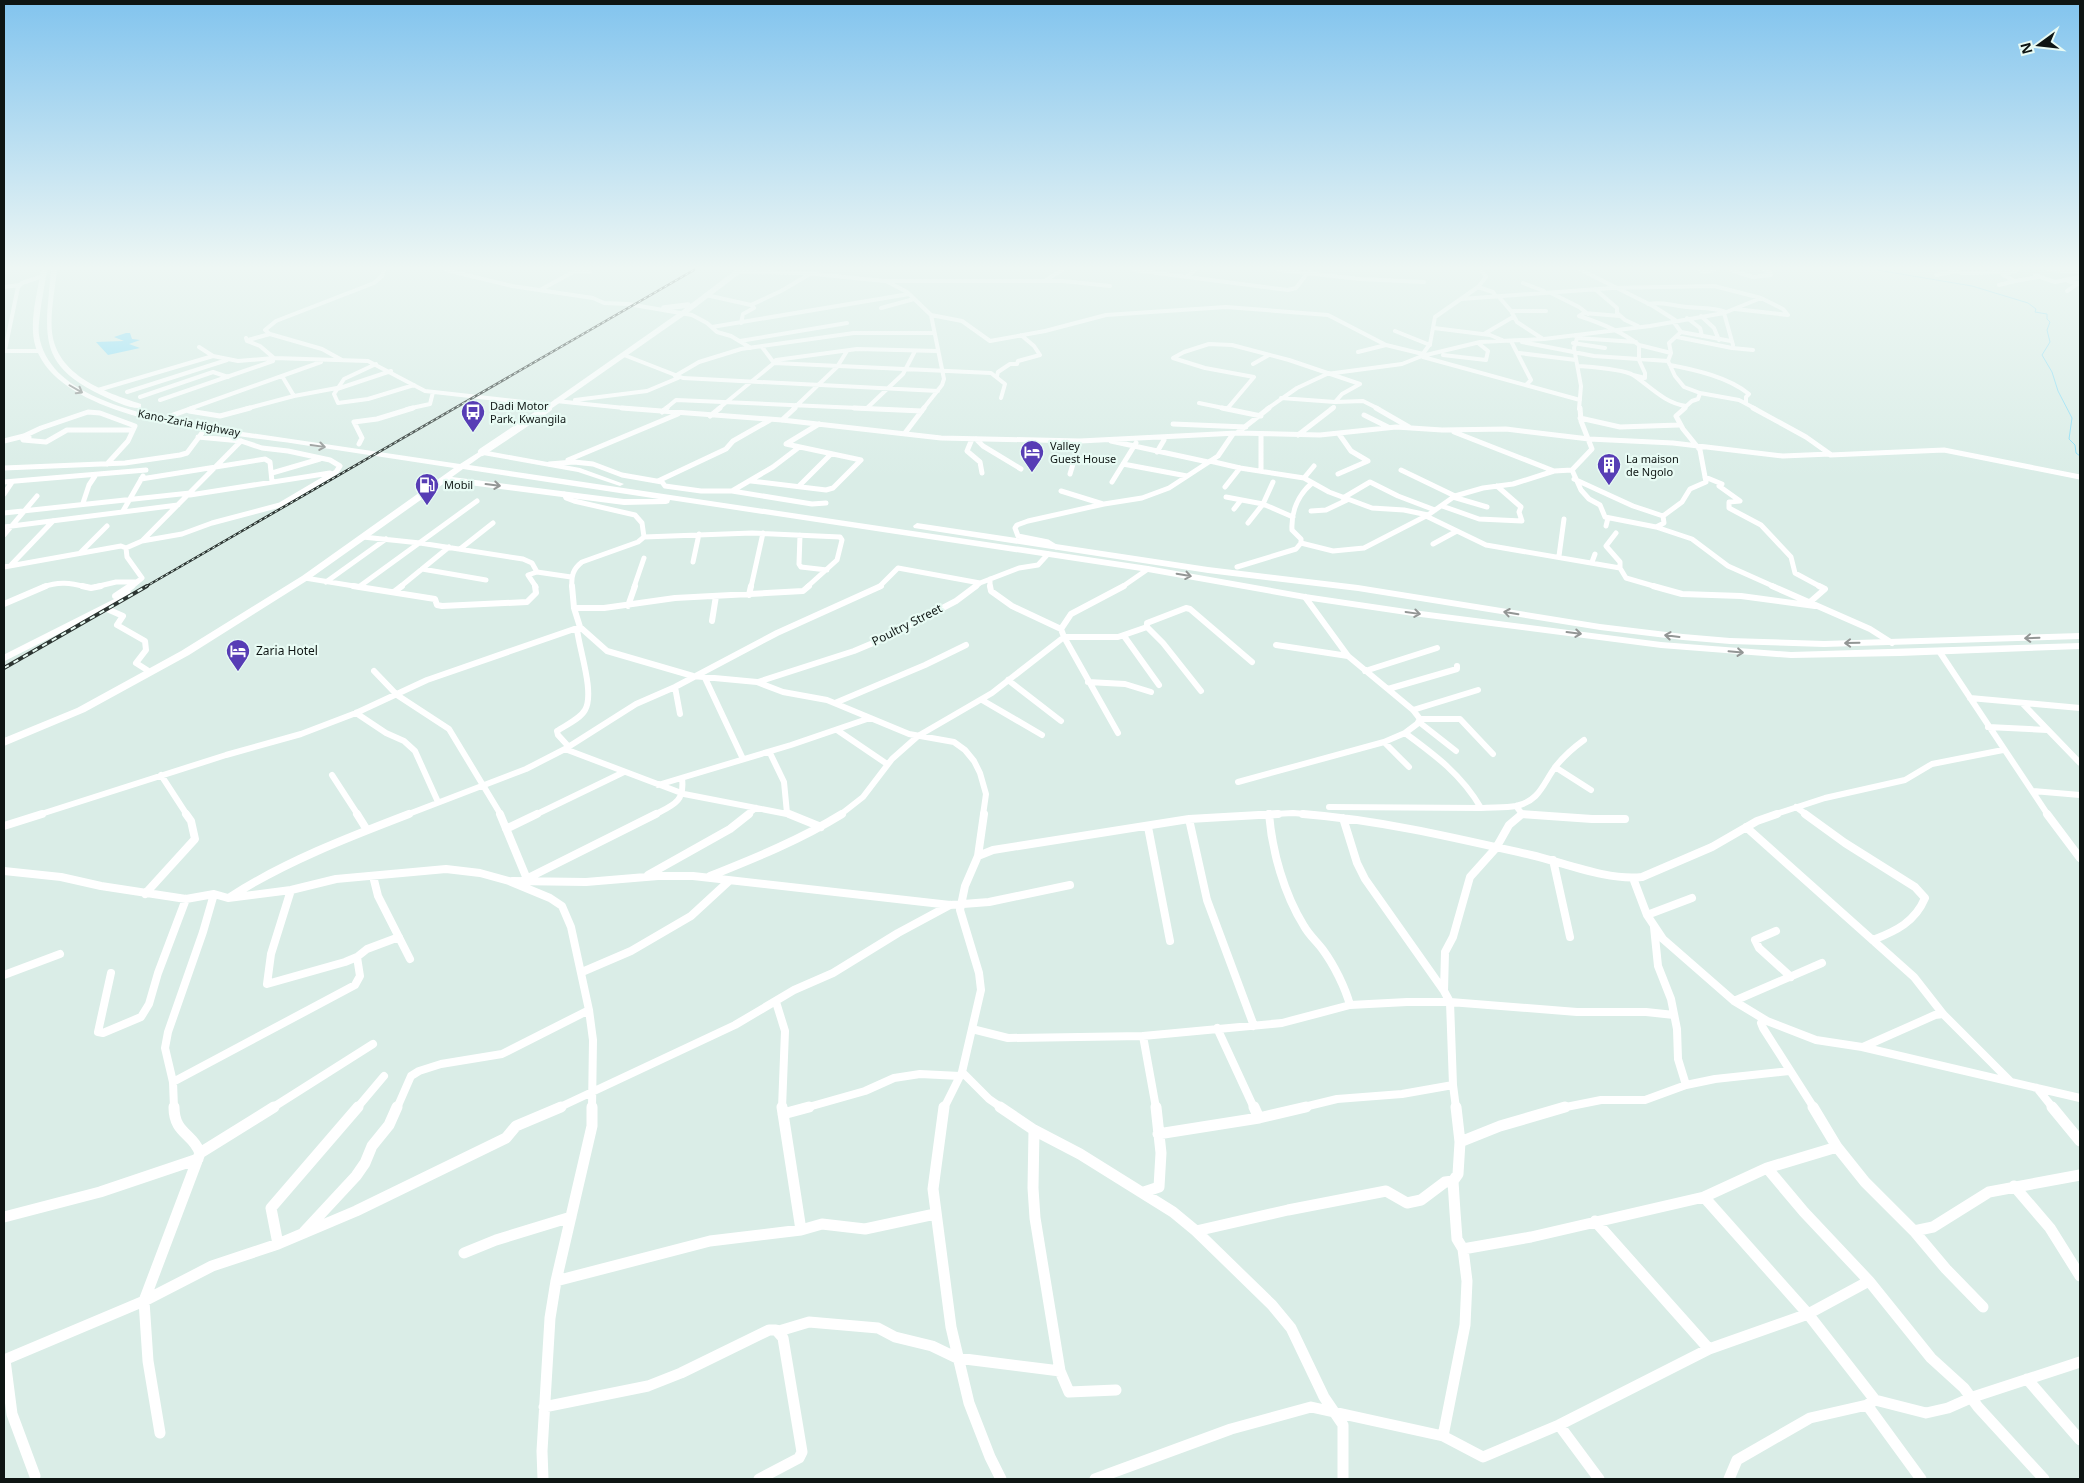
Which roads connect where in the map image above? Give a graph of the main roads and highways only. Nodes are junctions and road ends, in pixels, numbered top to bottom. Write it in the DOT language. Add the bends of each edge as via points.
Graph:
graph roads {
  1 [pos="37,339"];
  2 [pos="50,339"];
  3 [pos="641,339"];
  4 [pos="644,339"];
  5 [pos="548,405"];
  6 [pos="358,448"];
  7 [pos="478,455"];
  8 [pos="559,478"];
  9 [pos="444,479"];
  10 [pos="620,484"];
  11 [pos="692,501"];
  12 [pos="1358,588"];
  13 [pos="1387,593"];
  14 [pos="1354,603"];
  15 [pos="1381,608"];
  16 [pos="2080,636"];
  17 [pos="2080,646"];
  18 [pos="4,738"];
  19 [pos="4,742"];
  1 -- 6 [label="highway, Kano-Zaria Highway, one-way" via="47,364 58,377 86,395 129,411 205,429"];
  2 -- 6 [label="highway, Kano-Zaria Highway" via="52,349 69,372 98,390 139,406 223,425"];
  3 -- 5 [label="main road"];
  4 -- 5 [label="main road"];
  5 -- 7 [label="main road"];
  6 -- 8 [label="highway, Kano-Zaria Highway" via="382,455"];
  6 -- 8 [label="highway, Kano-Zaria Highway" via="368,445 392,448"];
  7 -- 9 [label="highway"];
  7 -- 10 [label="highway" via="580,470"];
  7 -- 18 [label="highway" via="439,478 295,579 147,670 82,705"];
  8 -- 10 [label="highway"];
  8 -- 11 [label="highway"];
  9 -- 11 [label="highway, one-way" via="632,503"];
  9 -- 19 [label="highway" via="306,578 150,673 81,710"];
  10 -- 12 [label="highway"];
  11 -- 14 [label="highway, one-way"];
  12 -- 13 [label="highway"];
  12 -- 14 [label="highway" via="1360,594"];
  13 -- 15 [label="highway" via="1379,597"];
  16 -- 13 [label="highway, one-way" via="1892,643 1771,643 1600,627"];
  14 -- 15 [label="highway"];
  15 -- 17 [label="highway, one-way" via="1660,645 1749,653 1791,655"];
}
